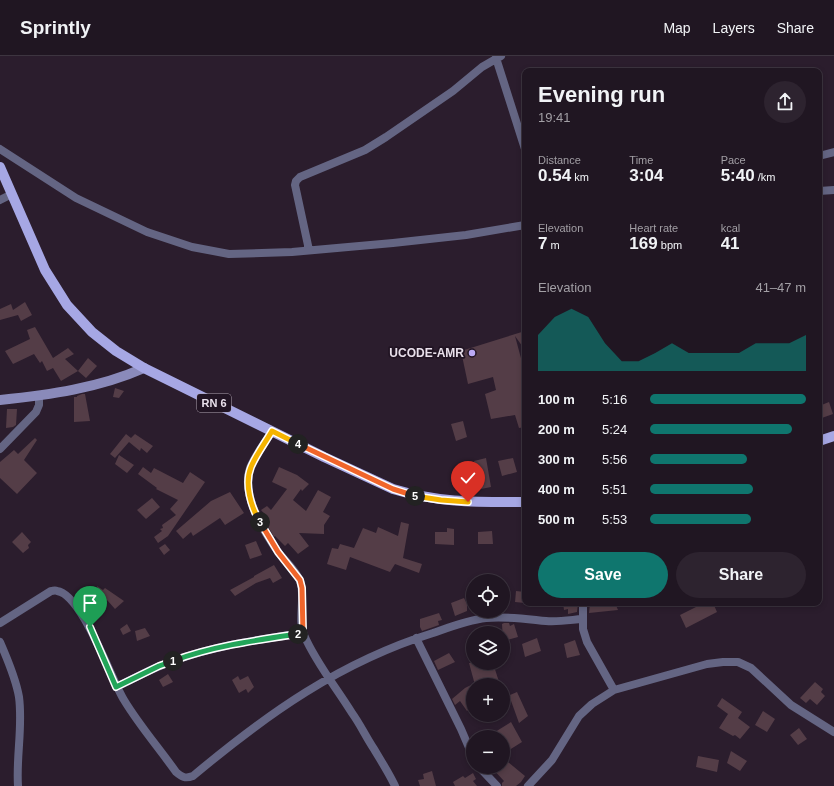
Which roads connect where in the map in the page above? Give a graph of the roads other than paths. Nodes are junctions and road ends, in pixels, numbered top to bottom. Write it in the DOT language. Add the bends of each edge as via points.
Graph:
graph roads {
  1 [pos="498,57"];
  2 [pos="522,139"];
  3 [pos="0,149"];
  4 [pos="834,152"];
  5 [pos="822,155"];
  6 [pos="0,167"];
  7 [pos="834,190"];
  8 [pos="822,191"];
  9 [pos="12,194"];
  10 [pos="0,200"];
  11 [pos="522,226"];
  12 [pos="309,250"];
  13 [pos="144,368"];
  14 [pos="39,396"];
  15 [pos="0,400"];
  16 [pos="272,431"];
  17 [pos="834,436"];
  18 [pos="822,440"];
  19 [pos="0,449"];
  20 [pos="522,502"];
  21 [pos="583,606"];
  22 [pos="582,619"];
  23 [pos="0,624"];
  24 [pos="303,633"];
  25 [pos="416,638"];
  26 [pos="0,642"];
  27 [pos="328,678"];
  28 [pos="116,687"];
  29 [pos="614,690"];
  30 [pos="834,732"];
  31 [pos="466,741"];
  32 [pos="486,774"];
  33 [pos="18,786"];
  34 [pos="395,786"];
  35 [pos="497,786"];
  36 [pos="528,786"];
  1 -- 2 [label="street"];
  1 -- 12 [label="street" via="386,138 296,181"];
  3 -- 12 [label="street" via="76,198 147,232 192,247 229,254"];
  4 -- 5 [label="street"];
  6 -- 9 [label="main road, RN 6"];
  7 -- 8 [label="street"];
  9 -- 10 [label="street"];
  9 -- 13 [label="main road, RN 6" via="45,270 67,305 92,332"];
  11 -- 12 [label="street" via="466,235"];
  13 -- 14 [label="street" via="108,382"];
  13 -- 16 [label="main road, RN 6"];
  14 -- 15 [label="street"];
  14 -- 19 [label="street" via="36,412"];
  16 -- 20 [label="main road, RN 6" via="393,489 413,495 468,502"];
  16 -- 24 [label="street" via="251,467 248,484 258,519 278,552 300,580"];
  17 -- 18 [label="main road"];
  21 -- 22 [label="street"];
  22 -- 25 [label="street" via="552,621 518,617 485,618"];
  22 -- 29 [label="street" via="587,642"];
  23 -- 28 [label="street" via="51,591 62,592 90,627"];
  24 -- 27 [label="street"];
  24 -- 28 [label="street" via="205,651 159,666"];
  25 -- 27 [label="street"];
  25 -- 31 [label="street"];
  26 -- 33 [label="street" via="19,696"];
  27 -- 28 [label="street" via="266,718 193,776 187,778 176,772"];
  27 -- 34 [label="street"];
  29 -- 30 [label="street" via="707,664 738,662 751,668 791,705"];
  29 -- 36 [label="street" via="579,716 552,760"];
  32 -- 35 [label="street"];
}
